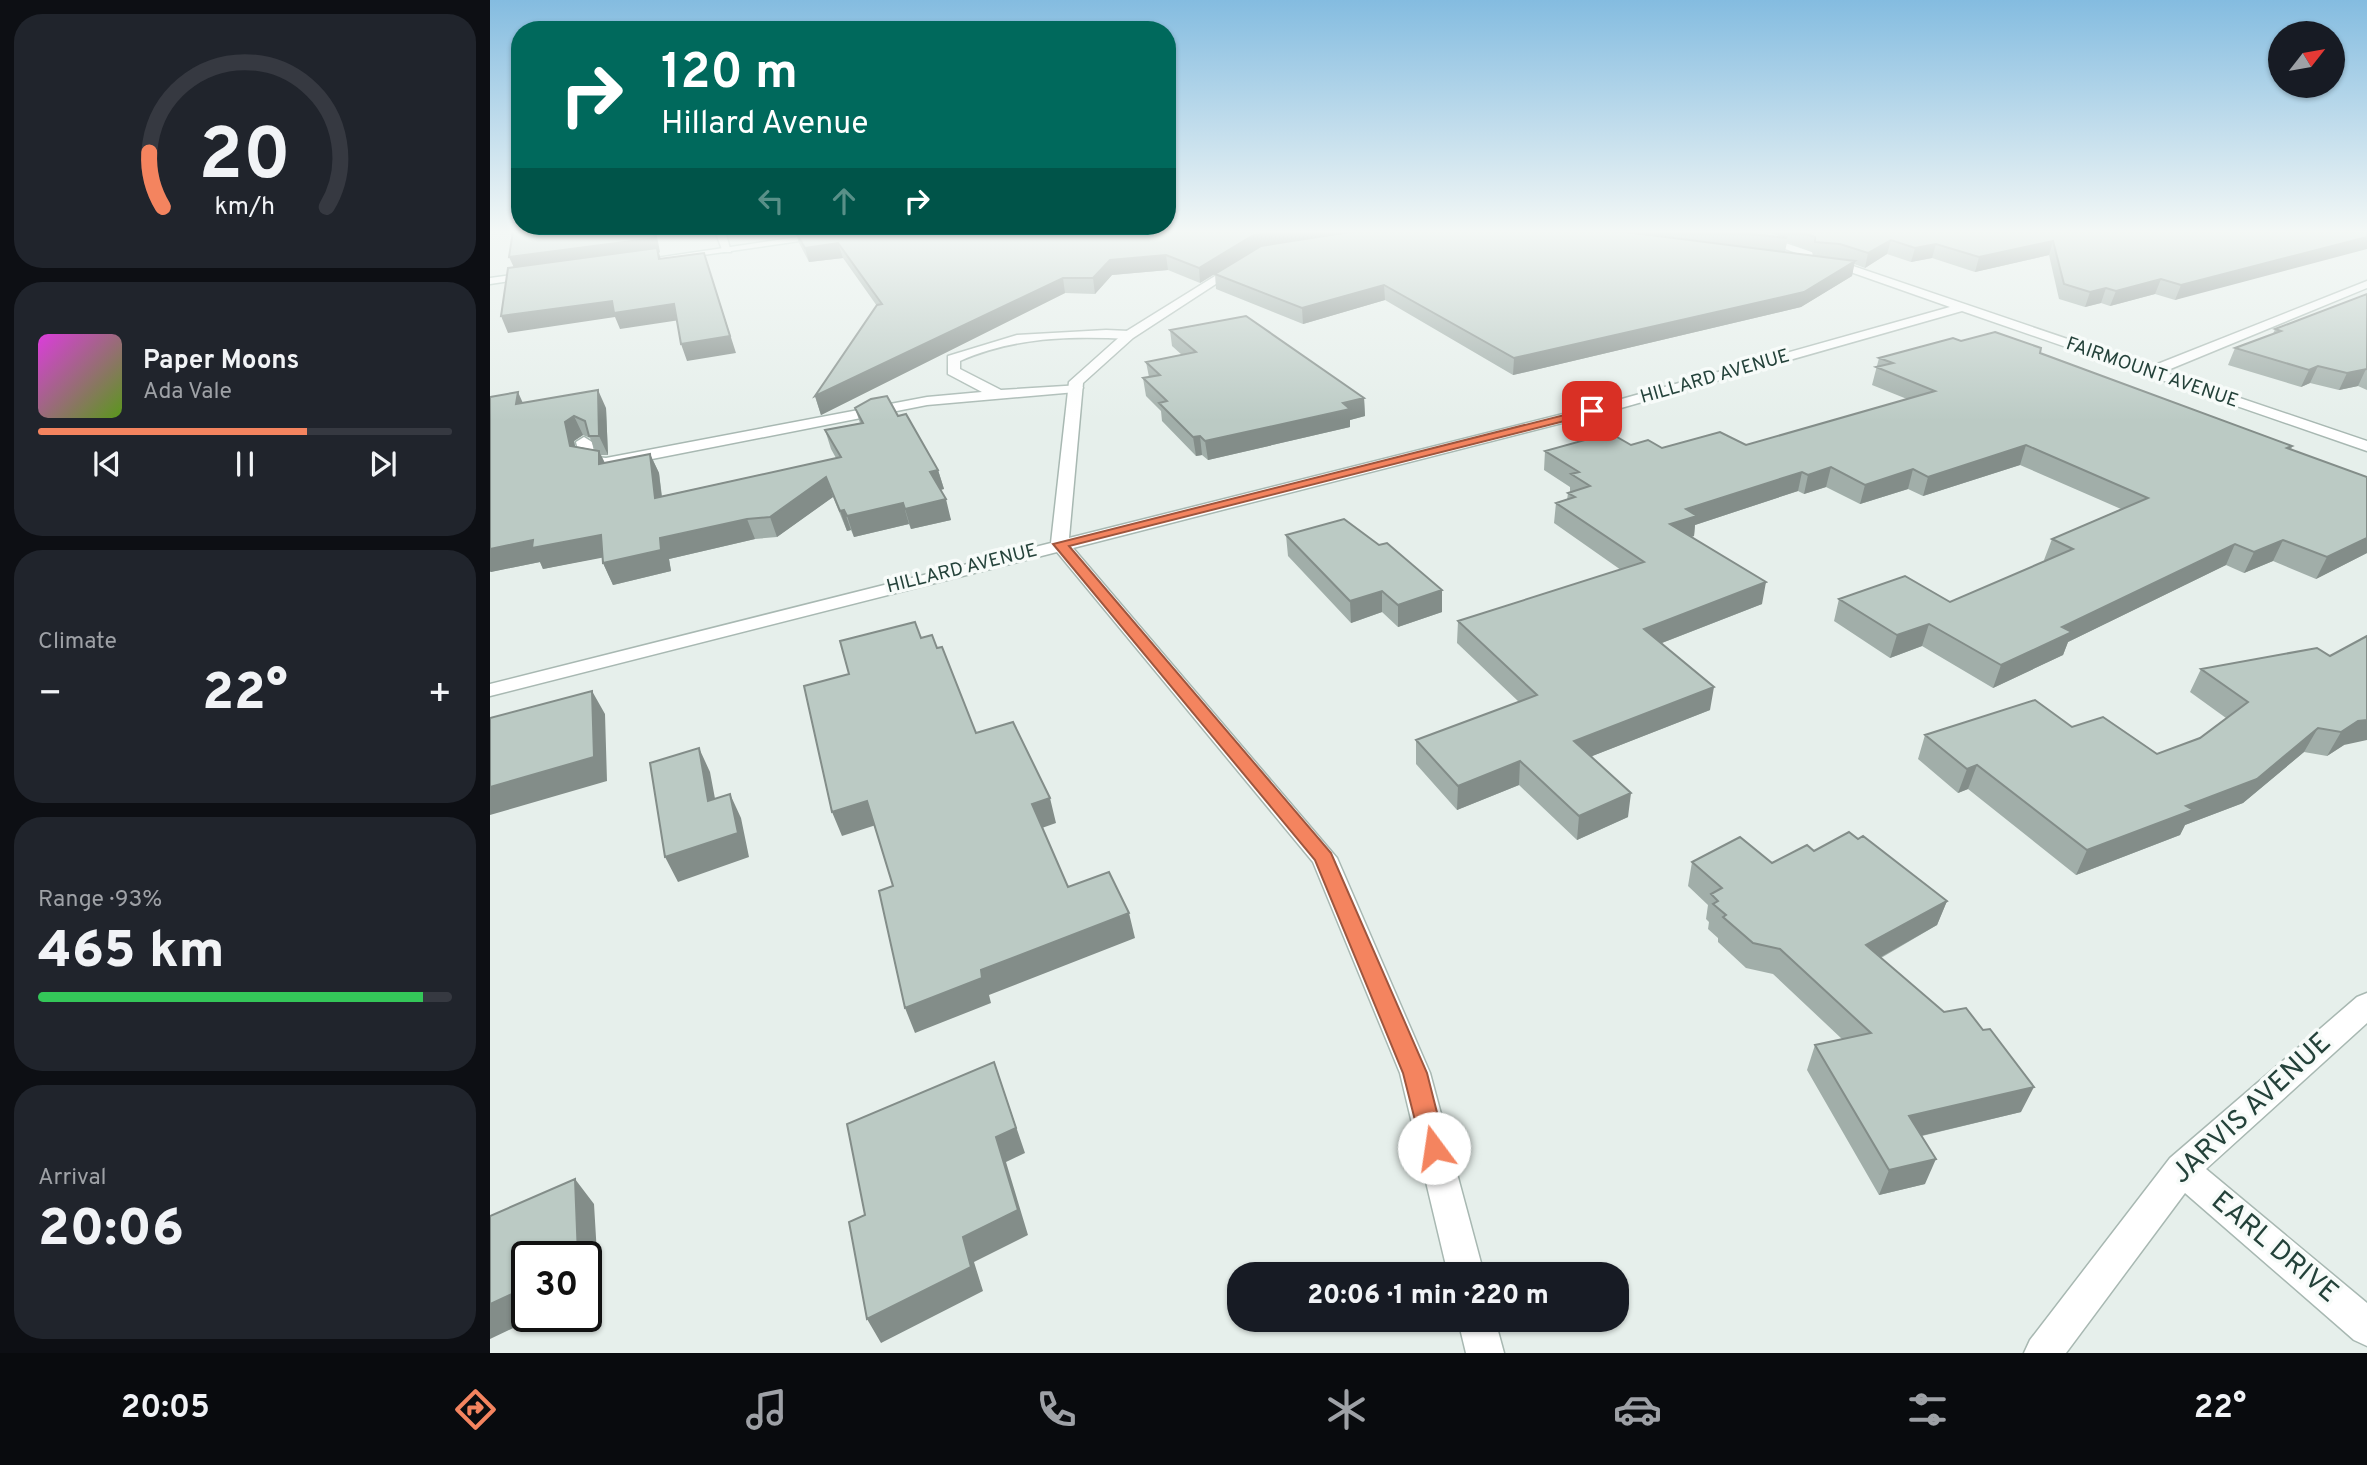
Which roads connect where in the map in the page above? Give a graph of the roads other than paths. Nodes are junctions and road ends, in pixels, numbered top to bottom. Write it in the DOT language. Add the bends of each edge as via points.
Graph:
graph roads {
  1 [pos="1195,294"];
  2 [pos="1922,294"];
  3 [pos="2342,294"];
  4 [pos="1962,308"];
  5 [pos="1129,335"];
  6 [pos="2150,372"];
  7 [pos="1076,388"];
  8 [pos="1001,394"];
  9 [pos="584,442"];
  10 [pos="2367,446"];
  11 [pos="1060,544"];
  12 [pos="490,690"];
  13 [pos="2367,1006"];
  14 [pos="2182,1169"];
  15 [pos="1462,1262"];
  16 [pos="2367,1327"];
  17 [pos="1480,1332"];
  18 [pos="1485,1353"];
  19 [pos="2043,1353"];
  1 -- 5 [label="street"];
  2 -- 4 [label="street, FAIRMOUNT AVENUE"];
  3 -- 6 [label="street"];
  4 -- 6 [label="street, FAIRMOUNT AVENUE"];
  4 -- 11 [label="street, HILLARD AVENUE" via="1616,405"];
  5 -- 7 [label="street" via="1076,382"];
  5 -- 8 [label="street" via="1042,334 972,349 953,359 953,371"];
  6 -- 10 [label="street, FAIRMOUNT AVENUE"];
  7 -- 8 [label="street"];
  7 -- 11 [label="street"];
  8 -- 9 [label="street" via="927,401 606,463 587,461"];
  11 -- 12 [label="street, HILLARD AVENUE"];
  11 -- 15 [label="street" via="1324,858 1415,1073"];
  13 -- 14 [label="street, JARVIS AVENUE"];
  14 -- 16 [label="street, EARL DRIVE"];
  14 -- 19 [label="street, JARVIS AVENUE"];
  17 -- 18 [label="street"];
}
